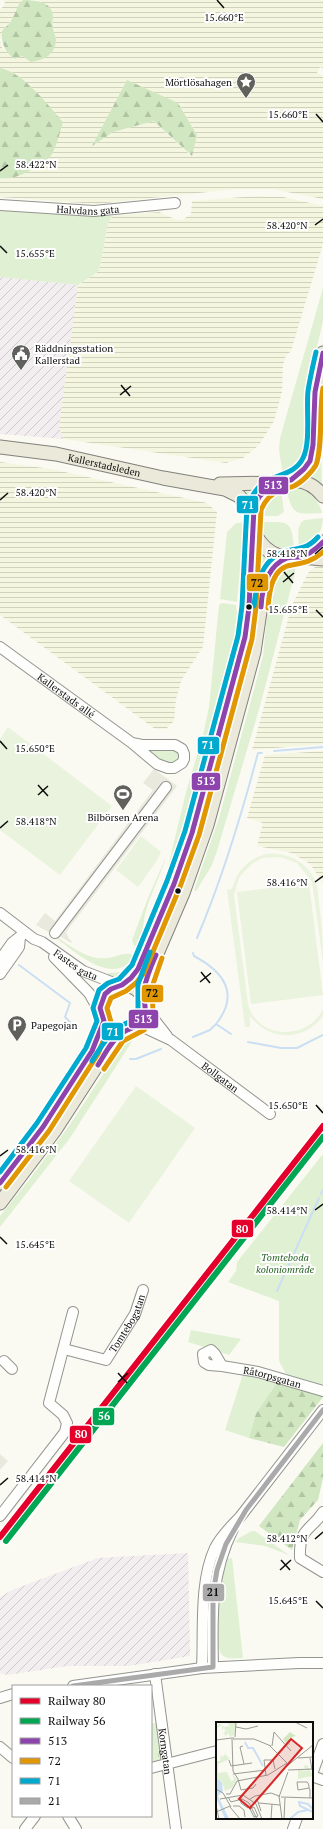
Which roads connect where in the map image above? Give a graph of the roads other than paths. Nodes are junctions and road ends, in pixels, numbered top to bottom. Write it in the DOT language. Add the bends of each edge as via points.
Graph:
graph roads {
  1 [pos="176,203"];
  2 [pos="0,205"];
  3 [pos="323,353"];
  4 [pos="0,447"];
  5 [pos="291,480"];
  6 [pos="276,483"];
  7 [pos="208,484"];
  8 [pos="323,496"];
  9 [pos="253,519"];
  10 [pos="323,542"];
  11 [pos="294,557"];
  12 [pos="323,559"];
  13 [pos="0,647"];
  14 [pos="132,743"];
  15 [pos="166,787"];
  16 [pos="0,913"];
  17 [pos="55,933"];
  18 [pos="23,934"];
  19 [pos="34,939"];
  20 [pos="0,960"];
  21 [pos="0,974"];
  22 [pos="120,985"];
  23 [pos="145,1003"];
  24 [pos="102,1012"];
  25 [pos="139,1025"];
  26 [pos="124,1031"];
  27 [pos="171,1040"];
  28 [pos="270,1114"];
  29 [pos="2,1179"];
  30 [pos="0,1203"];
  31 [pos="143,1290"];
  32 [pos="73,1312"];
  33 [pos="64,1349"];
  34 [pos="4,1361"];
  35 [pos="222,1366"];
  36 [pos="12,1369"];
  37 [pos="323,1391"];
  38 [pos="323,1410"];
  39 [pos="323,1512"];
  40 [pos="0,1516"];
  41 [pos="240,1516"];
  42 [pos="323,1572"];
  43 [pos="323,1663"];
  44 [pos="202,1668"];
  45 [pos="213,1668"];
  46 [pos="155,1674"];
  47 [pos="80,1685"];
  48 [pos="12,1694"];
  49 [pos="0,1698"];
  50 [pos="323,1744"];
  51 [pos="0,1747"];
  52 [pos="216,1751"];
  53 [pos="12,1757"];
  54 [pos="167,1763"];
  55 [pos="152,1768"];
  56 [pos="313,1772"];
  57 [pos="313,1775"];
  58 [pos="323,1780"];
  59 [pos="34,1817"];
  60 [pos="69,1817"];
  61 [pos="25,1829"];
  62 [pos="76,1829"];
  63 [pos="176,1829"];
  1 -- 2 [label="street, Halvdans gata" via="94,210"];
  3 -- 5 [label="main road" via="315,392 312,456 304,469"];
  4 -- 7 [label="main road, Kallerstadsleden" via="56,454 163,478"];
  5 -- 6 [label="main road, Kallerstadsleden"];
  5 -- 8 [label="main road" via="309,484"];
  6 -- 7 [label="main road, Kallerstadsleden"];
  6 -- 9 [label="main road" via="259,497"];
  7 -- 9 [label="main road, Kallerstadsleden" via="239,496"];
  9 -- 11 [label="main road, Kallerstadsleden" via="256,535 265,547 274,553"];
  9 -- 22 [label="main road" via="245,637 192,833 144,956 131,978"];
  10 -- 11 [label="main road" via="314,551"];
  11 -- 12 [label="main road, Kallerstadsleden"];
  11 -- 23 [label="main road" via="273,568 264,585 254,652 207,825 183,893 150,970"];
  13 -- 14 [label="street, Kallerstads allé"];
  14 -- 14 [label="street, Kallerstads allé" via="157,764 168,768 178,766 184,759 182,749 175,745"];
  15 -- 17 [label="street"];
  16 -- 18 [label="street, Fastes gata"];
  18 -- 19 [label="street, Fastes gata"];
  18 -- 20 [label="street" via="12,943"];
  18 -- 21 [label="street" via="19,947"];
  19 -- 22 [label="street, Fastes gata" via="83,971"];
  19 -- 24 [label="street, Fastes gata" via="39,946 89,985"];
  22 -- 23 [label="main road" via="134,988"];
  22 -- 24 [label="main road" via="108,991"];
  23 -- 25 [label="main road" via="144,1018"];
  23 -- 27 [label="street, Bollgatan"];
  24 -- 26 [label="main road" via="116,1030"];
  24 -- 29 [label="main road" via="92,1051 44,1127"];
  25 -- 26 [label="main road"];
  25 -- 27 [label="street, Bollgatan"];
  26 -- 30 [label="main road" via="107,1050 55,1130"];
  27 -- 28 [label="street, Bollgatan"];
  31 -- 33 [label="street, Tomtebogatan" via="135,1314 106,1360"];
  32 -- 33 [label="street"];
  33 -- 40 [label="street" via="50,1403 63,1415 67,1423 65,1432"];
  34 -- 36 [label="street"];
  35 -- 37 [label="street, Råtorpsgatan" via="258,1372"];
  38 -- 41 [label="street"];
  39 -- 42 [label="street" via="303,1534 300,1551 300,1558"];
  41 -- 44 [label="street" via="220,1539 209,1569"];
  41 -- 45 [label="street" via="217,1570"];
  43 -- 45 [label="street"];
  44 -- 45 [label="street"];
  44 -- 46 [label="street"];
  46 -- 47 [label="street"];
  46 -- 54 [label="street, Korngatan"];
  48 -- 49 [label="street"];
  50 -- 56 [label="street"];
  51 -- 53 [label="street"];
  52 -- 54 [label="street"];
  54 -- 55 [label="street"];
  54 -- 63 [label="street, Korngatan"];
  57 -- 58 [label="street"];
  59 -- 61 [label="street"];
  60 -- 62 [label="street"];
}
